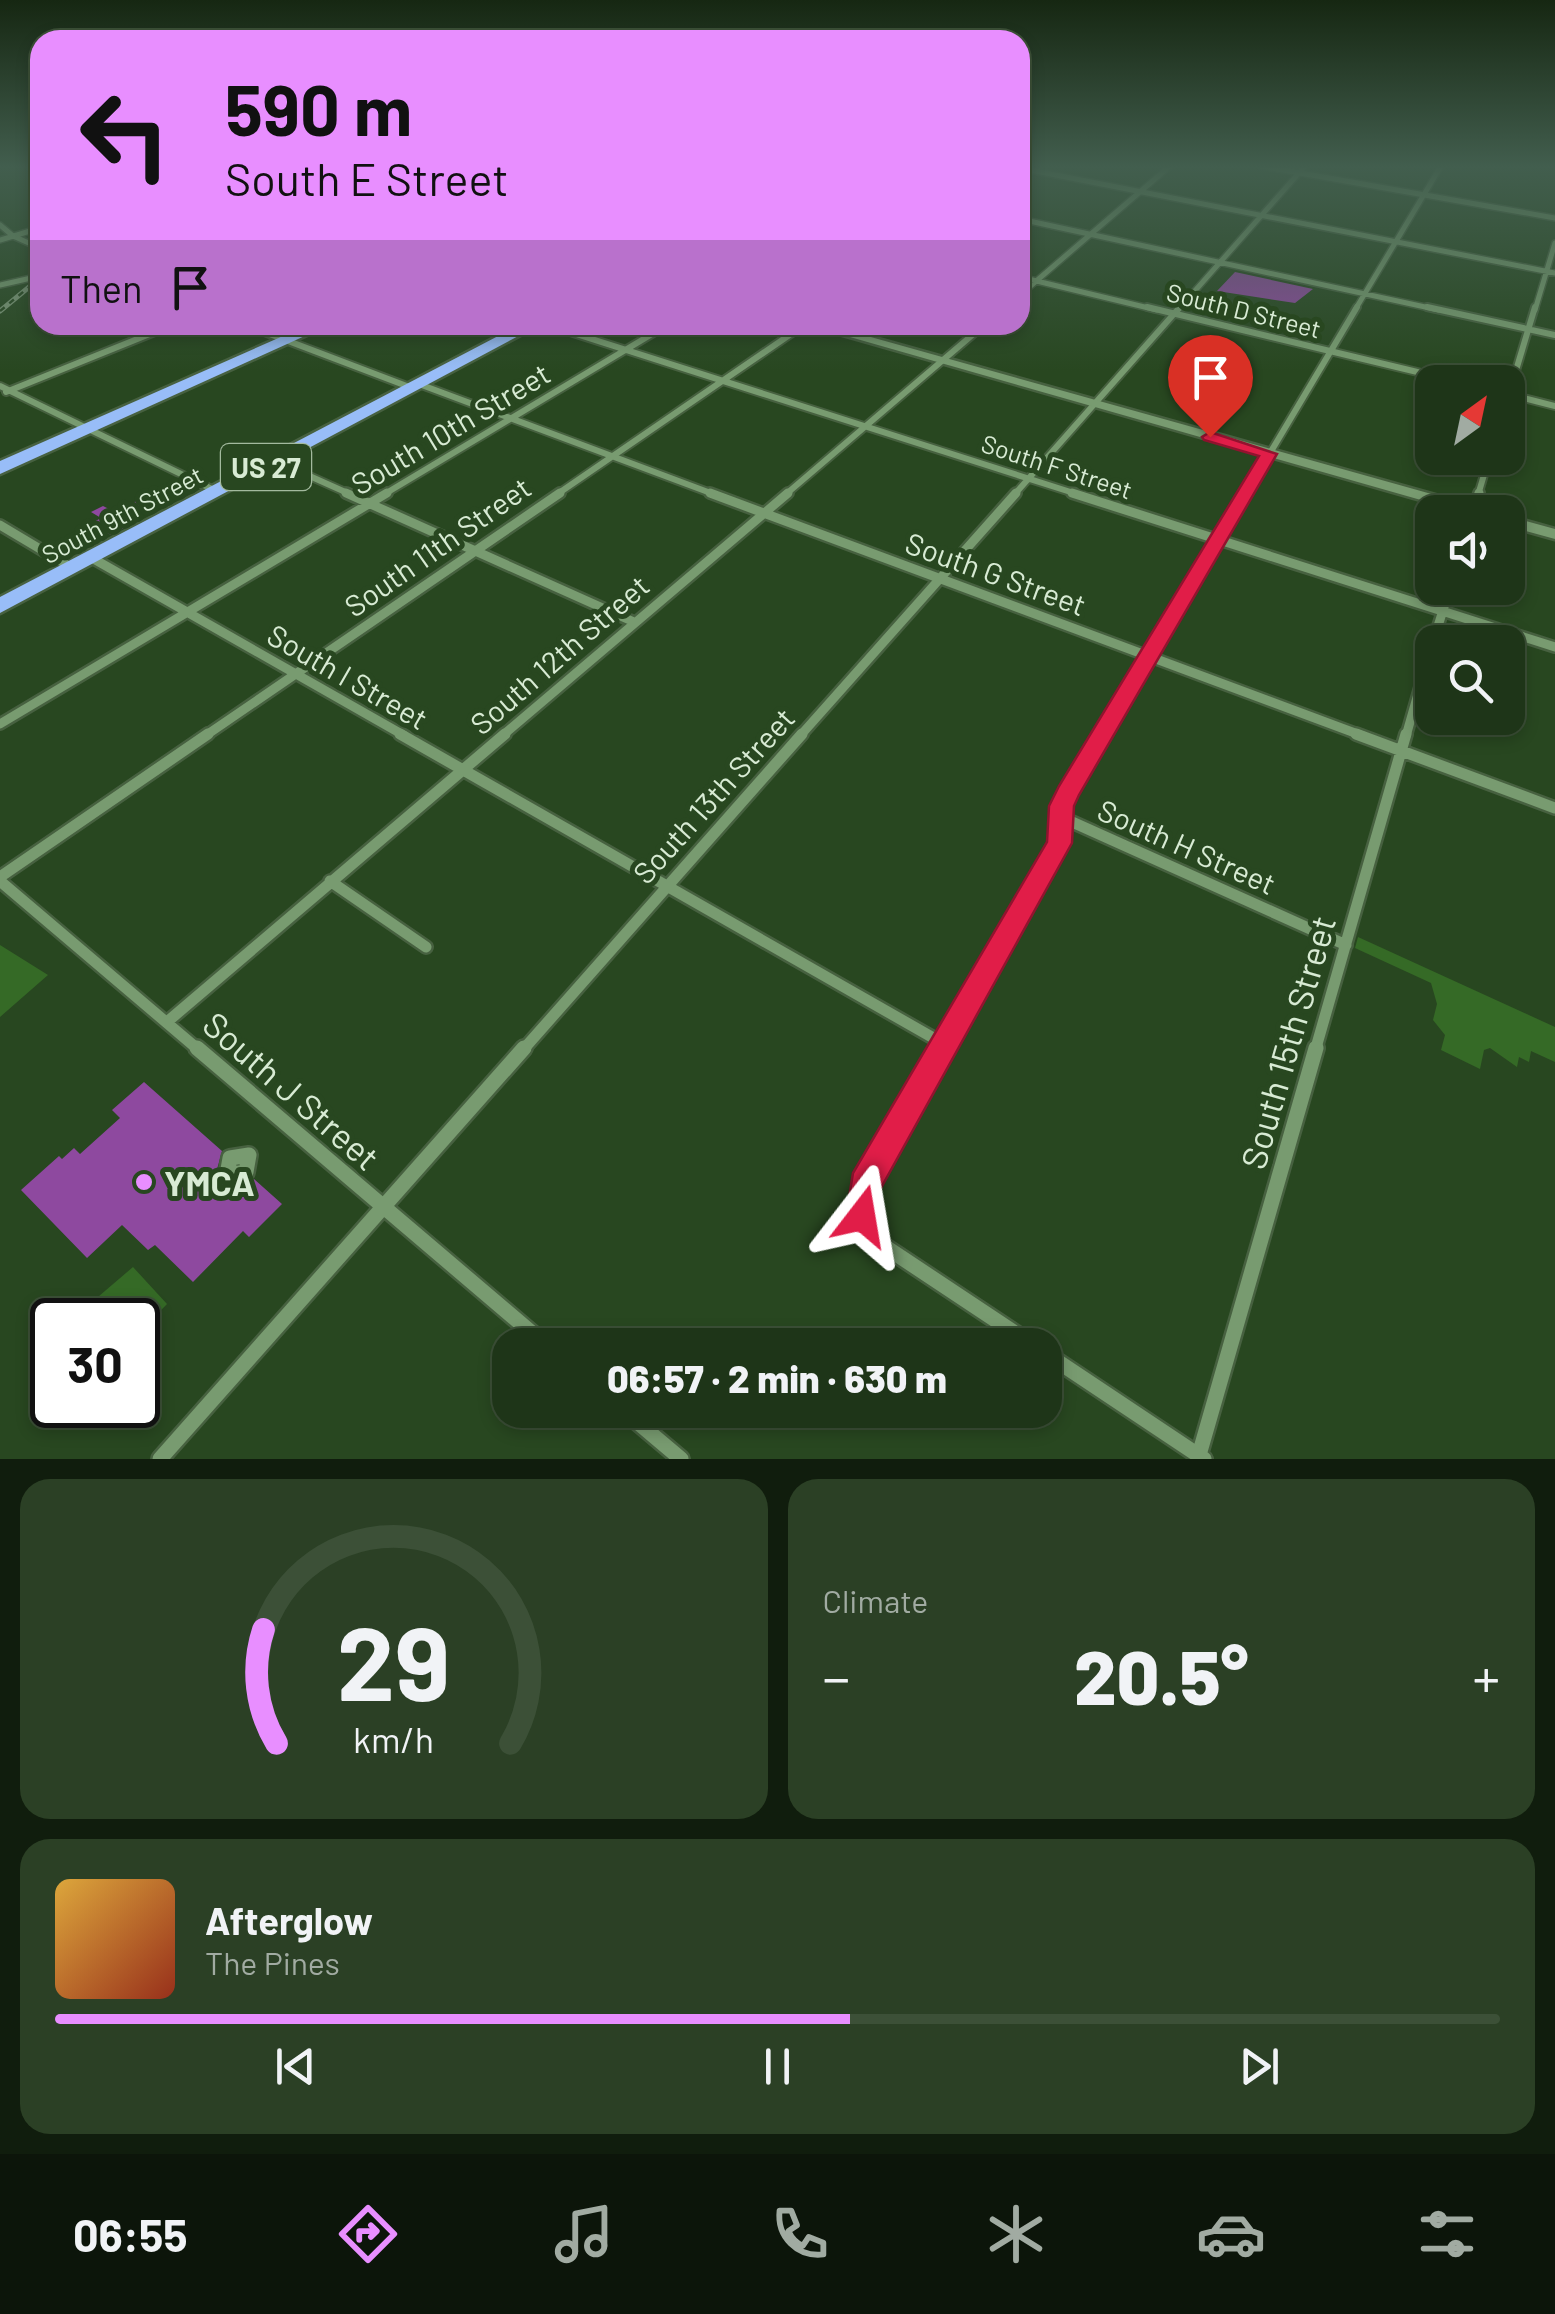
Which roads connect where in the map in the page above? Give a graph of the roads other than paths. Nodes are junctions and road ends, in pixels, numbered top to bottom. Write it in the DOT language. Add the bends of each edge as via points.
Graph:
graph roads {
  1 [pos="11,234"];
  2 [pos="19,234"];
  3 [pos="1091,234"];
  4 [pos="1245,234"];
  5 [pos="1357,234"];
  6 [pos="1401,234"];
  7 [pos="13,236"];
  8 [pos="0,240"];
  9 [pos="1396,242"];
  10 [pos="1555,243"];
  11 [pos="30,244"];
  12 [pos="1220,262"];
  13 [pos="1551,272"];
  14 [pos="30,278"];
  15 [pos="1030,280"];
  16 [pos="1036,281"];
  17 [pos="0,284"];
  18 [pos="1030,286"];
  19 [pos="1365,294"];
  20 [pos="1175,314"];
  21 [pos="1528,329"];
  22 [pos="146,335"];
  23 [pos="273,335"];
  24 [pos="298,335"];
  25 [pos="507,335"];
  26 [pos="579,335"];
  27 [pos="650,335"];
  28 [pos="789,335"];
  29 [pos="850,335"];
  30 [pos="972,335"];
  31 [pos="1555,335"];
  32 [pos="287,340"];
  33 [pos="625,350"];
  34 [pos="1331,352"];
  35 [pos="942,361"];
  36 [pos="1517,365"];
  37 [pos="1415,372"];
  38 [pos="723,380"];
  39 [pos="415,386"];
  40 [pos="3,390"];
  41 [pos="1525,399"];
  42 [pos="1095,404"];
  43 [pos="1555,406"];
  44 [pos="510,419"];
  45 [pos="865,426"];
  46 [pos="87,428"];
  47 [pos="1269,454"];
  48 [pos="611,457"];
  49 [pos="276,461"];
  50 [pos="0,468"];
  51 [pos="1030,478"];
  52 [pos="218,492"];
  53 [pos="1415,495"];
  54 [pos="368,503"];
  55 [pos="763,514"];
  56 [pos="0,525"];
  57 [pos="1525,525"];
  58 [pos="1555,534"];
  59 [pos="1219,539"];
  60 [pos="474,550"];
  61 [pos="92,558"];
  62 [pos="73,568"];
  63 [pos="941,579"];
  64 [pos="1445,605"];
  65 [pos="0,606"];
  66 [pos="1443,611"];
  67 [pos="187,612"];
  68 [pos="634,622"];
  69 [pos="1439,625"];
  70 [pos="1555,646"];
  71 [pos="1150,657"];
  72 [pos="296,674"];
  73 [pos="1415,704"];
  74 [pos="0,724"];
  75 [pos="1401,751"];
  76 [pos="463,770"];
  77 [pos="1555,808"];
  78 [pos="1061,817"];
  79 [pos="0,879"];
  80 [pos="330,881"];
  81 [pos="668,886"];
  82 [pos="1346,945"];
  83 [pos="426,947"];
  84 [pos="167,1022"];
  85 [pos="944,1044"];
  86 [pos="384,1209"];
  87 [pos="526,1328"];
  88 [pos="1007,1328"];
  89 [pos="1062,1364"];
  90 [pos="645,1428"];
  91 [pos="1202,1457"];
  92 [pos="160,1459"];
  93 [pos="682,1459"];
  1 -- 7 [label="street"];
  2 -- 7 [label="street"];
  3 -- 12 [label="street"];
  3 -- 16 [label="street"];
  4 -- 12 [label="street, South 13th Street"];
  5 -- 9 [label="street"];
  6 -- 9 [label="street"];
  7 -- 8 [label="street"];
  7 -- 11 [label="street"];
  9 -- 13 [label="street"];
  9 -- 19 [label="street"];
  10 -- 13 [label="street"];
  12 -- 19 [label="street"];
  12 -- 20 [label="street, South 13th Street"];
  13 -- 21 [label="street"];
  14 -- 17 [label="street"];
  15 -- 16 [label="street, South D Street"];
  16 -- 18 [label="street"];
  16 -- 20 [label="street, South D Street"];
  19 -- 21 [label="street"];
  19 -- 34 [label="street"];
  20 -- 34 [label="street, South D Street"];
  20 -- 42 [label="street, South 13th Street"];
  21 -- 31 [label="street"];
  21 -- 36 [label="street"];
  22 -- 40 [label="street"];
  23 -- 32 [label="street, South G Street"];
  24 -- 32 [label="highway"];
  25 -- 39 [label="highway, South 9th Street / US 27"];
  26 -- 33 [label="street, South F Street"];
  27 -- 33 [label="street, South 10th Street"];
  28 -- 38 [label="street, South 11th Street"];
  29 -- 35 [label="street"];
  30 -- 35 [label="street, South 12th Street"];
  32 -- 39 [label="street, South G Street"];
  32 -- 46 [label="highway"];
  33 -- 38 [label="street, South F Street"];
  33 -- 44 [label="street, South 10th Street"];
  34 -- 37 [label="street, South D Street"];
  34 -- 47 [label="street"];
  35 -- 42 [label="street"];
  35 -- 45 [label="street, South 12th Street"];
  38 -- 45 [label="street, South F Street"];
  38 -- 48 [label="street, South 11th Street"];
  39 -- 44 [label="street, South G Street"];
  39 -- 49 [label="highway, South 9th Street / US 27"];
  40 -- 46 [label="street"];
  41 -- 43 [label="street"];
  42 -- 47 [label="street"];
  42 -- 51 [label="street, South 13th Street"];
  44 -- 48 [label="street, South G Street"];
  44 -- 54 [label="street, South 10th Street"];
  45 -- 51 [label="street, South F Street"];
  45 -- 55 [label="street, South 12th Street"];
  46 -- 50 [label="highway"];
  46 -- 52 [label="street"];
  47 -- 53 [label="street"];
  47 -- 59 [label="street"];
  48 -- 55 [label="street, South G Street"];
  48 -- 60 [label="street, South 11th Street"];
  49 -- 52 [label="highway, South 9th Street / US 27"];
  49 -- 54 [label="street"];
  51 -- 59 [label="street, South F Street"];
  51 -- 63 [label="street, South 13th Street"];
  52 -- 61 [label="highway, South 9th Street / US 27"];
  54 -- 60 [label="street"];
  54 -- 67 [label="street, South 10th Street"];
  55 -- 63 [label="street, South G Street"];
  55 -- 68 [label="street, South 12th Street"];
  56 -- 62 [label="street"];
  57 -- 58 [label="street"];
  59 -- 66 [label="street, South F Street"];
  59 -- 71 [label="street"];
  60 -- 68 [label="street"];
  60 -- 72 [label="street, South 11th Street"];
  61 -- 62 [label="highway, South 9th Street / US 27"];
  61 -- 67 [label="street, South I Street"];
  62 -- 65 [label="highway, South 9th Street / US 27"];
  63 -- 71 [label="street, South G Street"];
  63 -- 81 [label="street, South 13th Street"];
  64 -- 66 [label="street, South 15th Street"];
  66 -- 69 [label="street, South 15th Street"];
  66 -- 70 [label="street, South F Street"];
  67 -- 72 [label="street, South I Street"];
  67 -- 74 [label="street, South 10th Street"];
  68 -- 76 [label="street, South 12th Street"];
  71 -- 75 [label="street, South G Street"];
  71 -- 78 [label="street" via="1068,793"];
  72 -- 76 [label="street, South I Street"];
  72 -- 79 [label="street, South 11th Street"];
  73 -- 75 [label="street, South 15th Street"];
  75 -- 77 [label="street, South G Street"];
  75 -- 82 [label="street, South 15th Street"];
  76 -- 80 [label="street, South 12th Street"];
  76 -- 81 [label="street, South I Street"];
  78 -- 82 [label="street, South H Street"];
  78 -- 85 [label="street" via="1060,843"];
  79 -- 84 [label="street, South J Street"];
  80 -- 83 [label="street"];
  80 -- 84 [label="street, South 12th Street"];
  81 -- 85 [label="street, South I Street"];
  81 -- 86 [label="street, South 13th Street"];
  82 -- 91 [label="street, South 15th Street"];
  84 -- 86 [label="street, South J Street"];
  85 -- 88 [label="street" via="865,1185 862,1216 878,1242"];
  86 -- 87 [label="street, South J Street"];
  86 -- 92 [label="street, South 13th Street"];
  89 -- 91 [label="street"];
  90 -- 93 [label="street"];
}
